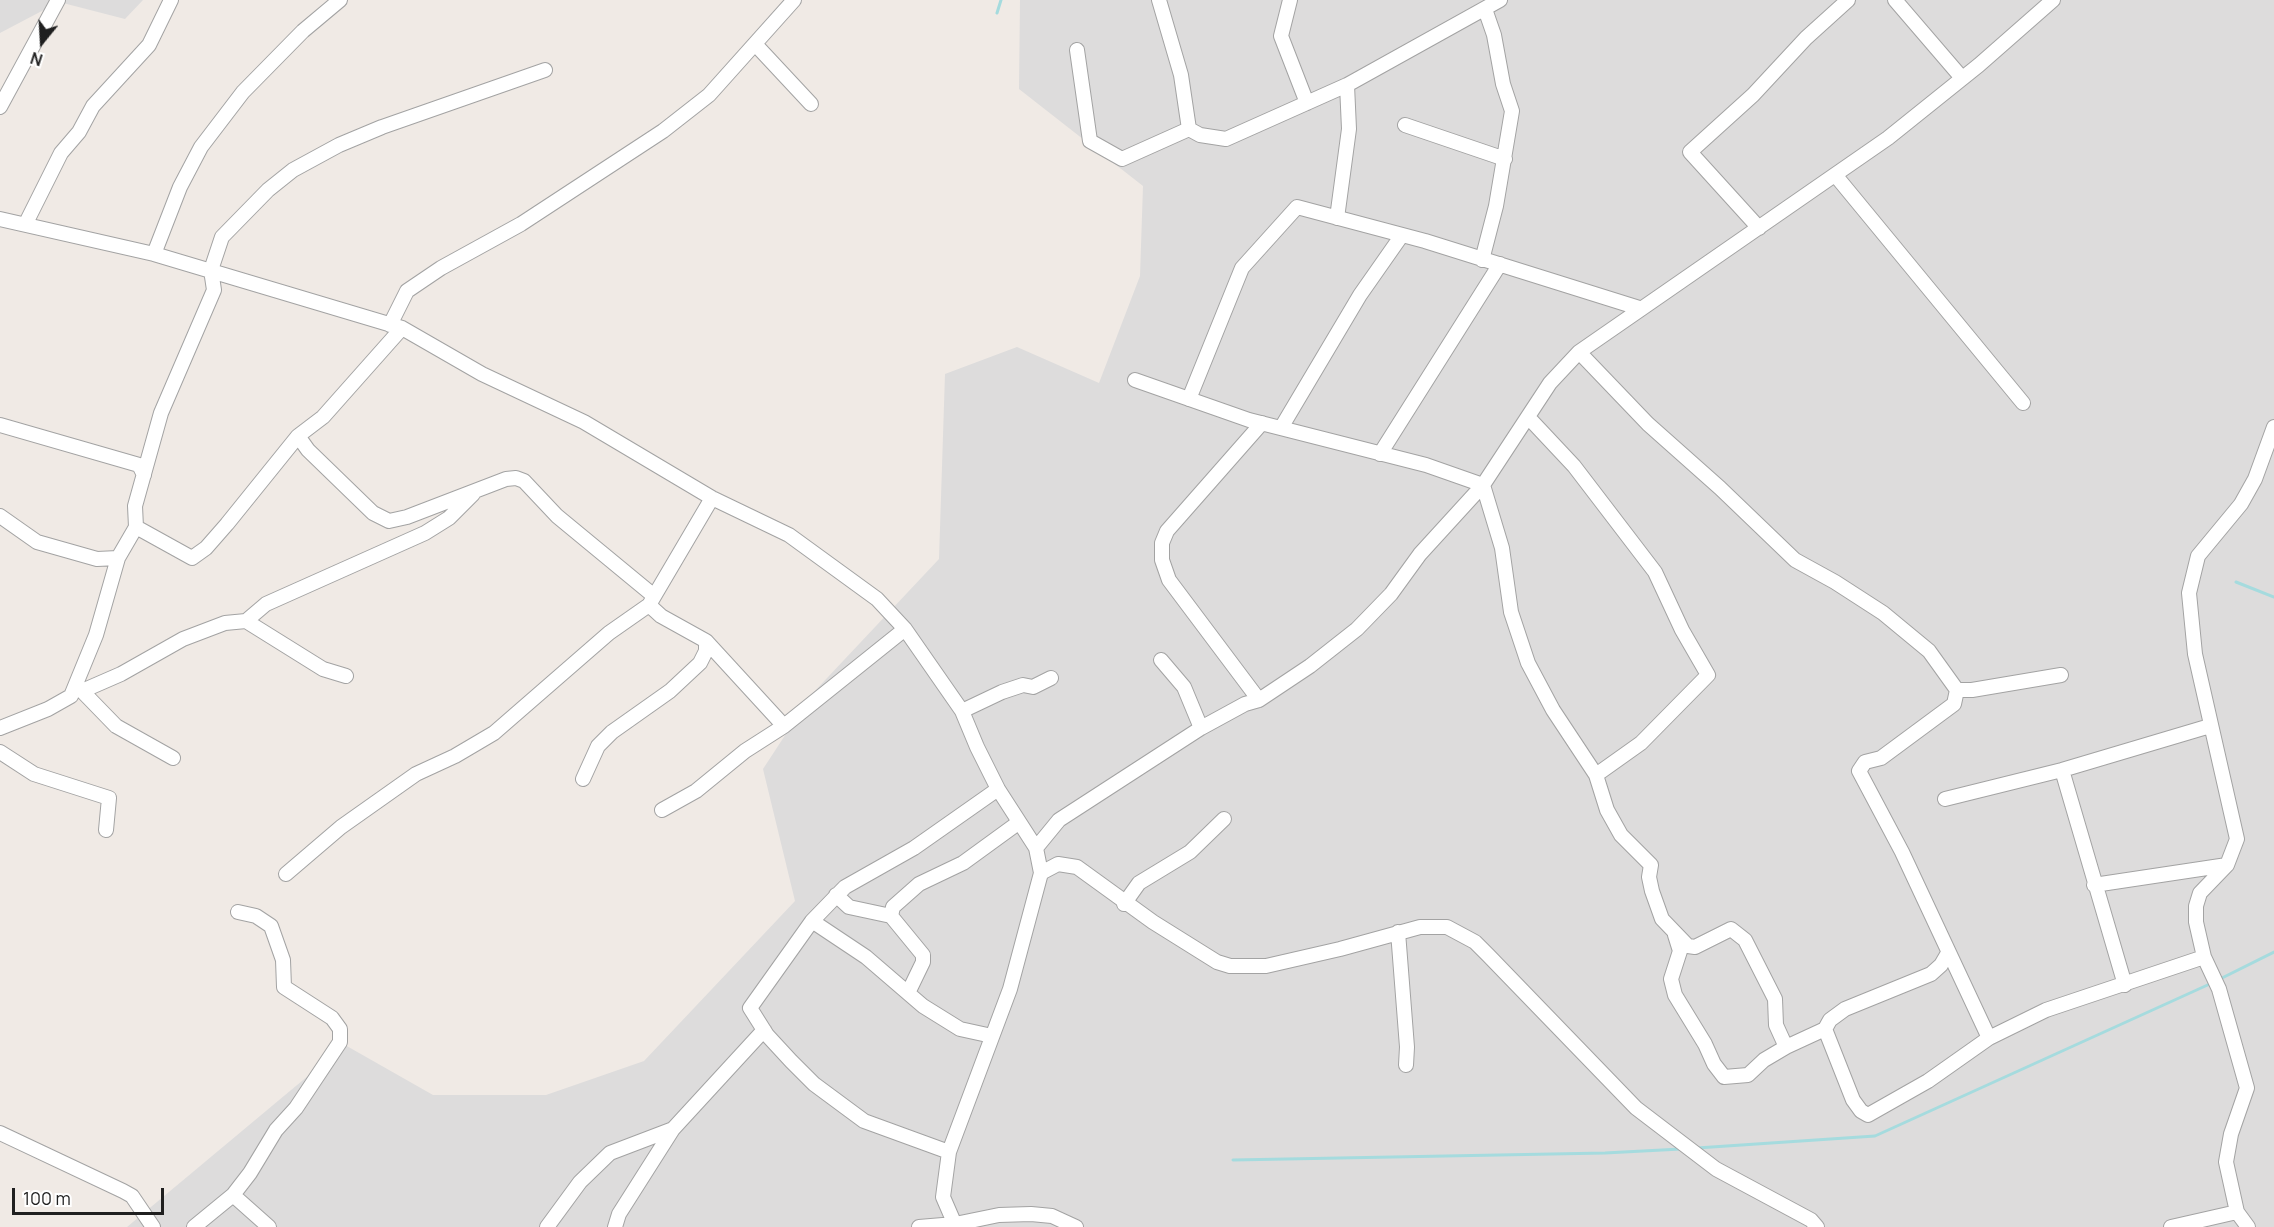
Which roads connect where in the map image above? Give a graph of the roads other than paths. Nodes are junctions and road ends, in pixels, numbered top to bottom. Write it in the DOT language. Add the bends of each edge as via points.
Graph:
graph roads {
  1 [pos="58,0"];
  2 [pos="171,0"];
  3 [pos="340,0"];
  4 [pos="1159,0"];
  5 [pos="1290,0"];
  6 [pos="1500,0"];
  7 [pos="1848,0"];
  8 [pos="1895,0"];
  9 [pos="790,2"];
  10 [pos="2044,3"];
  11 [pos="1485,9"];
  12 [pos="755,44"];
  13 [pos="1077,50"];
  14 [pos="545,70"];
  15 [pos="1962,78"];
  16 [pos="1347,85"];
  17 [pos="1307,102"];
  18 [pos="811,104"];
  19 [pos="0,107"];
  20 [pos="1405,125"];
  21 [pos="1189,129"];
  22 [pos="1505,159"];
  23 [pos="1836,176"];
  24 [pos="1337,218"];
  25 [pos="0,219"];
  26 [pos="26,223"];
  27 [pos="1759,228"];
  28 [pos="1402,235"];
  29 [pos="154,254"];
  30 [pos="1482,260"];
  31 [pos="1500,264"];
  32 [pos="211,270"];
  33 [pos="1639,308"];
  34 [pos="396,327"];
  35 [pos="1579,352"];
  36 [pos="1135,380"];
  37 [pos="1189,399"];
  38 [pos="2023,403"];
  39 [pos="1528,417"];
  40 [pos="1262,423"];
  41 [pos="0,425"];
  42 [pos="1281,428"];
  43 [pos="2274,428"];
  44 [pos="298,436"];
  45 [pos="1380,454"];
  46 [pos="144,475"];
  47 [pos="1483,485"];
  48 [pos="477,490"];
  49 [pos="712,498"];
  50 [pos="0,516"];
  51 [pos="136,527"];
  52 [pos="118,558"];
  53 [pos="651,601"];
  54 [pos="246,621"];
  55 [pos="905,628"];
  56 [pos="706,641"];
  57 [pos="1161,660"];
  58 [pos="2061,675"];
  59 [pos="346,676"];
  60 [pos="1051,678"];
  61 [pos="1957,690"];
  62 [pos="77,694"];
  63 [pos="1259,700"];
  64 [pos="962,711"];
  65 [pos="65,714"];
  66 [pos="784,726"];
  67 [pos="2210,726"];
  68 [pos="0,728"];
  69 [pos="1201,728"];
  70 [pos="0,752"];
  71 [pos="173,758"];
  72 [pos="2062,770"];
  73 [pos="1596,775"];
  74 [pos="583,779"];
  75 [pos="998,789"];
  76 [pos="1945,799"];
  77 [pos="662,810"];
  78 [pos="1224,819"];
  79 [pos="1018,823"];
  80 [pos="106,830"];
  81 [pos="1036,848"];
  82 [pos="2228,866"];
  83 [pos="1041,873"];
  84 [pos="286,874"];
  85 [pos="2094,885"];
  86 [pos="836,895"];
  87 [pos="1124,904"];
  88 [pos="238,912"];
  89 [pos="891,916"];
  90 [pos="812,921"];
  91 [pos="1398,932"];
  92 [pos="1675,933"];
  93 [pos="1948,954"];
  94 [pos="2204,957"];
  95 [pos="2125,985"];
  96 [pos="908,993"];
  97 [pos="1825,1029"];
  98 [pos="764,1030"];
  99 [pos="992,1036"];
  100 [pos="1989,1038"];
  101 [pos="1786,1047"];
  102 [pos="1406,1065"];
  103 [pos="673,1129"];
  104 [pos="0,1133"];
  105 [pos="950,1152"];
  106 [pos="233,1195"];
  107 [pos="2237,1212"];
  108 [pos="955,1226"];
  109 [pos="153,1227"];
  110 [pos="194,1227"];
  111 [pos="268,1227"];
  112 [pos="547,1227"];
  113 [pos="615,1227"];
  114 [pos="919,1227"];
  115 [pos="1076,1227"];
  116 [pos="1817,1227"];
  117 [pos="2171,1227"];
  118 [pos="2248,1227"];
  1 -- 19 [label="street"];
  2 -- 26 [label="street" via="149,45 93,106 79,132 61,153"];
  3 -- 29 [label="street" via="243,92 201,147 180,187"];
  4 -- 21 [label="street" via="1181,75"];
  5 -- 17 [label="street" via="1281,36"];
  6 -- 11 [label="street"];
  7 -- 27 [label="street" via="1690,152"];
  8 -- 15 [label="street"];
  9 -- 12 [label="street"];
  10 -- 15 [label="street"];
  11 -- 16 [label="street"];
  11 -- 22 [label="street" via="1512,111"];
  12 -- 18 [label="street"];
  12 -- 34 [label="street" via="710,95 663,131 521,224 407,291"];
  13 -- 21 [label="street" via="1090,141 1122,159"];
  14 -- 32 [label="street" via="381,127 339,144 293,170 222,237"];
  15 -- 23 [label="street"];
  16 -- 17 [label="street"];
  16 -- 24 [label="street" via="1349,129"];
  17 -- 21 [label="street" via="1226,139"];
  20 -- 22 [label="street"];
  22 -- 30 [label="street"];
  23 -- 27 [label="street"];
  23 -- 38 [label="street"];
  24 -- 28 [label="street"];
  24 -- 37 [label="street" via="1297,207 1242,268"];
  25 -- 26 [label="street"];
  26 -- 29 [label="street"];
  27 -- 33 [label="street"];
  28 -- 30 [label="street"];
  28 -- 42 [label="street" via="1360,295"];
  29 -- 32 [label="street"];
  30 -- 31 [label="street"];
  31 -- 33 [label="street"];
  31 -- 45 [label="street"];
  32 -- 34 [label="street"];
  32 -- 46 [label="street" via="214,290 161,413"];
  33 -- 35 [label="street"];
  34 -- 44 [label="street" via="323,417"];
  34 -- 49 [label="street" via="482,374 584,422"];
  35 -- 39 [label="street" via="1550,383"];
  35 -- 61 [label="street" via="1648,424 1795,560 1883,613 1929,651"];
  36 -- 37 [label="street"];
  37 -- 40 [label="street"];
  39 -- 47 [label="street"];
  39 -- 73 [label="street" via="1574,466 1655,572 1708,675 1650,735"];
  40 -- 42 [label="street"];
  40 -- 63 [label="street" via="1167,531 1162,543 1168,580"];
  41 -- 46 [label="street" via="139,465"];
  42 -- 45 [label="street"];
  43 -- 67 [label="street" via="2241,504 2204,548 2193,571 2189,592 2195,654"];
  44 -- 48 [label="street" via="383,520 407,517"];
  44 -- 51 [label="street" via="227,524 192,558"];
  45 -- 47 [label="street"];
  46 -- 51 [label="street" via="135,506"];
  47 -- 63 [label="street" via="1357,629"];
  47 -- 73 [label="street" via="1502,548 1511,612 1528,663 1553,710"];
  48 -- 53 [label="street" via="506,479 524,482"];
  48 -- 54 [label="street" via="449,518 425,533 266,604"];
  49 -- 53 [label="street"];
  49 -- 55 [label="street" via="789,535 877,598"];
  50 -- 52 [label="street" via="37,542 97,559"];
  51 -- 52 [label="street"];
  52 -- 62 [label="street"];
  53 -- 56 [label="street" via="661,616"];
  53 -- 84 [label="street" via="494,733 416,774 341,827"];
  54 -- 59 [label="street" via="323,669"];
  54 -- 62 [label="street" via="225,623 183,639"];
  55 -- 64 [label="street"];
  55 -- 66 [label="street"];
  56 -- 66 [label="street"];
  56 -- 74 [label="street" via="700,663 670,692 598,746"];
  57 -- 69 [label="street" via="1184,687"];
  58 -- 61 [label="street"];
  60 -- 64 [label="street" via="1033,687 1023,685 1002,692"];
  61 -- 93 [label="street" via="1954,704 1881,758 1865,762 1859,771 1902,852"];
  62 -- 65 [label="street"];
  62 -- 68 [label="street"];
  62 -- 71 [label="street" via="116,726"];
  63 -- 69 [label="street"];
  64 -- 75 [label="street"];
  66 -- 77 [label="street" via="745,751 696,791"];
  67 -- 72 [label="street"];
  67 -- 82 [label="street" via="2237,839"];
  69 -- 81 [label="street" via="1059,820"];
  70 -- 80 [label="street" via="34,774 109,798"];
  72 -- 76 [label="street"];
  72 -- 85 [label="street"];
  73 -- 92 [label="street" via="1607,810 1621,835 1651,865 1652,891 1662,919"];
  75 -- 79 [label="street"];
  75 -- 86 [label="street" via="914,848"];
  78 -- 87 [label="street" via="1190,852 1139,883"];
  79 -- 81 [label="street"];
  79 -- 89 [label="street" via="963,862 920,884 894,907"];
  81 -- 83 [label="street"];
  82 -- 85 [label="street"];
  82 -- 94 [label="street" via="2200,893 2196,906"];
  83 -- 87 [label="street" via="1058,864 1077,867"];
  83 -- 99 [label="street" via="1013,978"];
  85 -- 95 [label="street"];
  86 -- 89 [label="street" via="849,907"];
  86 -- 90 [label="street"];
  87 -- 91 [label="street" via="1217,962 1230,966 1266,966"];
  88 -- 106 [label="street" via="256,915 271,926 283,960 284,987 332,1018 340,1029 340,1042"];
  89 -- 96 [label="street" via="923,956"];
  90 -- 96 [label="street" via="866,957"];
  90 -- 98 [label="street" via="750,1008"];
  91 -- 102 [label="street"];
  91 -- 116 [label="street" via="1447,927 1474,942 1636,1108 1716,1169 1811,1220"];
  92 -- 101 [label="street" via="1688,946 1695,947 1731,929 1745,940 1775,999 1776,1025"];
  92 -- 101 [label="street" via="1680,951 1671,979 1675,994 1724,1077 1748,1075"];
  93 -- 97 [label="street" via="1931,974 1845,1009"];
  93 -- 100 [label="street"];
  94 -- 95 [label="street"];
  94 -- 107 [label="street" via="2219,989 2247,1088 2226,1162"];
  95 -- 100 [label="street" via="2046,1010"];
  96 -- 99 [label="street" via="960,1029"];
  97 -- 100 [label="street" via="1853,1100 1868,1115 1928,1081"];
  97 -- 101 [label="street"];
  98 -- 103 [label="street"];
  98 -- 105 [label="street" via="814,1084 864,1121"];
  99 -- 105 [label="street"];
  103 -- 112 [label="street" via="610,1153 580,1182"];
  103 -- 113 [label="street" via="619,1214"];
  104 -- 109 [label="street" via="132,1196"];
  105 -- 108 [label="street" via="943,1197"];
  106 -- 110 [label="street"];
  106 -- 111 [label="street"];
  107 -- 117 [label="street"];
  107 -- 118 [label="street"];
  108 -- 114 [label="street"];
  108 -- 115 [label="street" via="999,1215 1031,1214 1059,1218"];
}
